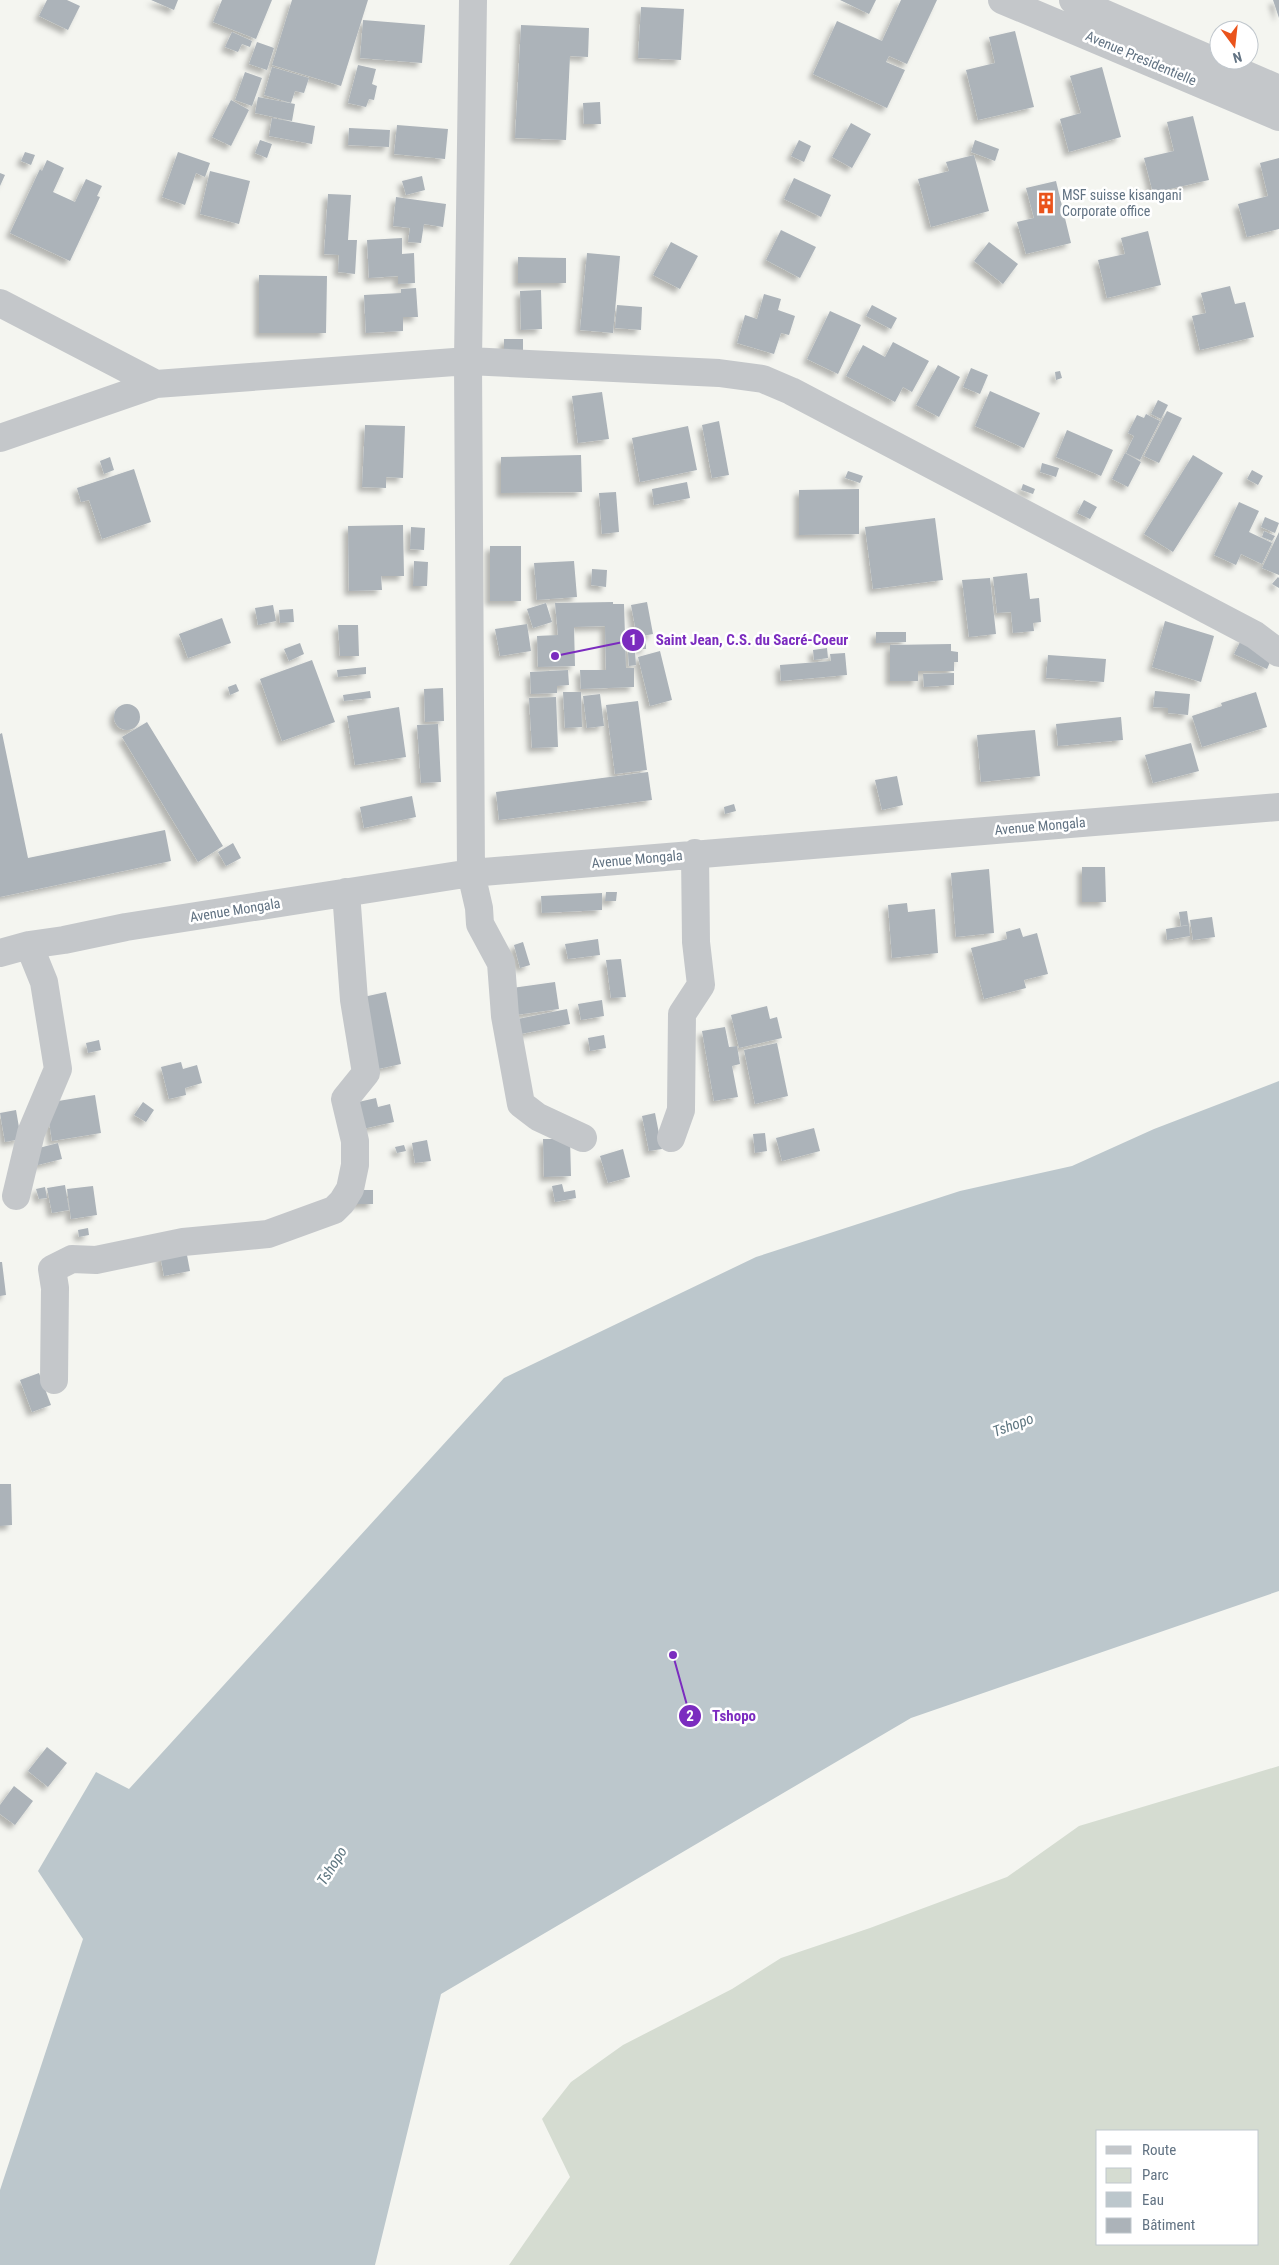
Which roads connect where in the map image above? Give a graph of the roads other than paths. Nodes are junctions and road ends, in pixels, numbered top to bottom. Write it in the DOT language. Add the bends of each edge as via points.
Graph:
graph roads {
  1 [pos="473,0"];
  2 [pos="1002,0"];
  3 [pos="1072,0"];
  4 [pos="1279,89"];
  5 [pos="1279,117"];
  6 [pos="0,303"];
  7 [pos="468,361"];
  8 [pos="156,384"];
  9 [pos="0,438"];
  10 [pos="1279,653"];
  11 [pos="1279,808"];
  12 [pos="695,854"];
  13 [pos="471,873"];
  14 [pos="346,892"];
  15 [pos="28,945"];
  16 [pos="0,953"];
  17 [pos="583,1138"];
  18 [pos="671,1138"];
  19 [pos="16,1196"];
  20 [pos="54,1380"];
  1 -- 7 [label="street"];
  2 -- 5 [label="street, Avenue Presidentielle"];
  3 -- 4 [label="street, Avenue Presidentielle"];
  6 -- 8 [label="street"];
  7 -- 8 [label="street"];
  7 -- 10 [label="street" via="719,373 763,379 792,391 1255,634"];
  7 -- 13 [label="street"];
  8 -- 9 [label="street"];
  11 -- 12 [label="street, Avenue Mongala"];
  12 -- 13 [label="street, Avenue Mongala"];
  12 -- 18 [label="street" via="696,942 701,985 682,1014 681,1110"];
  13 -- 14 [label="street, Avenue Mongala"];
  13 -- 17 [label="street" via="480,924 500,963 505,1016 521,1104 538,1117"];
  14 -- 15 [label="street, Avenue Mongala"];
  14 -- 20 [label="street" via="354,1000 366,1073 345,1099 355,1141 350,1189 334,1210 268,1234 183,1242 96,1260 72,1260 52,1269"];
  15 -- 16 [label="street, Avenue Mongala"];
  15 -- 19 [label="street" via="44,982 58,1069 31,1133"];
}
